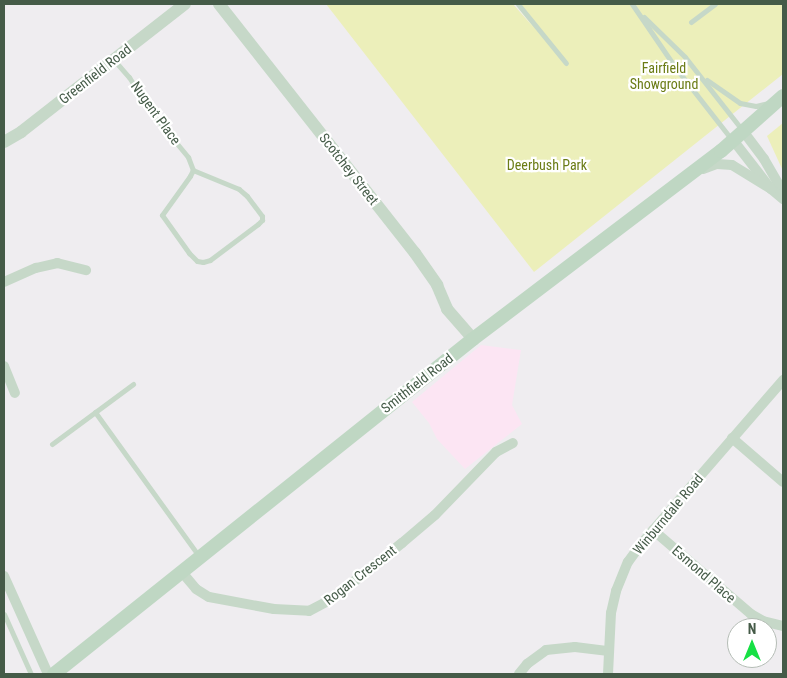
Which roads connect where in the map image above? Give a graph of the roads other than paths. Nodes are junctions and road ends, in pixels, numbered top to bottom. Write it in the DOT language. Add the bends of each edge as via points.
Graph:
graph roads {
  1 [pos="185,4"];
  2 [pos="219,4"];
  3 [pos="518,4"];
  4 [pos="715,4"];
  5 [pos="635,5"];
  6 [pos="691,22"];
  7 [pos="114,59"];
  8 [pos="566,63"];
  9 [pos="698,74"];
  10 [pos="780,98"];
  11 [pos="738,136"];
  12 [pos="4,142"];
  13 [pos="193,170"];
  14 [pos="695,172"];
  15 [pos="772,189"];
  16 [pos="783,192"];
  17 [pos="783,199"];
  18 [pos="86,270"];
  19 [pos="4,282"];
  20 [pos="473,339"];
  21 [pos="4,366"];
  22 [pos="783,380"];
  23 [pos="133,384"];
  24 [pos="15,393"];
  25 [pos="95,412"];
  26 [pos="732,438"];
  27 [pos="513,443"];
  28 [pos="52,444"];
  29 [pos="783,482"];
  30 [pos="653,530"];
  31 [pos="200,556"];
  32 [pos="182,571"];
  33 [pos="4,576"];
  34 [pos="4,614"];
  35 [pos="783,626"];
  36 [pos="609,651"];
  37 [pos="31,674"];
  38 [pos="48,674"];
  39 [pos="54,674"];
  40 [pos="519,674"];
  41 [pos="608,674"];
  1 -- 7 [label="street, Greenfield Road"];
  2 -- 20 [label="street, Scotchey Street" via="415,254 436,285 447,309"];
  3 -- 8 [label="lane"];
  4 -- 6 [label="lane"];
  5 -- 9 [label="lane"];
  5 -- 11 [label="lane" via="675,67"];
  7 -- 12 [label="street, Greenfield Road"];
  7 -- 13 [label="lane, Nugent Place" via="150,111 188,157"];
  9 -- 10 [label="lane" via="740,103 756,106"];
  9 -- 11 [label="lane"];
  10 -- 11 [label="main road, Smithfield Road"];
  11 -- 14 [label="main road, Smithfield Road"];
  11 -- 15 [label="street"];
  11 -- 16 [label="street" via="764,159"];
  13 -- 13 [label="lane" via="239,189 262,216 258,224 203,262 190,253 162,215"];
  14 -- 15 [label="street" via="717,164 732,165"];
  14 -- 20 [label="main road, Smithfield Road"];
  15 -- 17 [label="street"];
  18 -- 19 [label="street" via="57,263"];
  20 -- 31 [label="main road, Smithfield Road"];
  21 -- 24 [label="street"];
  22 -- 26 [label="street, Winburndale Road"];
  23 -- 25 [label="lane"];
  25 -- 28 [label="lane"];
  25 -- 31 [label="lane"];
  26 -- 29 [label="street"];
  26 -- 30 [label="street, Winburndale Road"];
  27 -- 32 [label="street, Rogan Crescent" via="496,452 435,515 402,543 332,599 309,611 274,609 209,597 196,589"];
  30 -- 35 [label="street, Esmond Place" via="751,614"];
  30 -- 36 [label="street, Winburndale Road" via="628,562 618,584 611,613"];
  31 -- 32 [label="main road, Smithfield Road"];
  32 -- 39 [label="main road, Smithfield Road"];
  33 -- 38 [label="street"];
  34 -- 37 [label="lane"];
  36 -- 40 [label="street" via="575,647 546,650"];
  36 -- 41 [label="street, Winburndale Road"];
}
